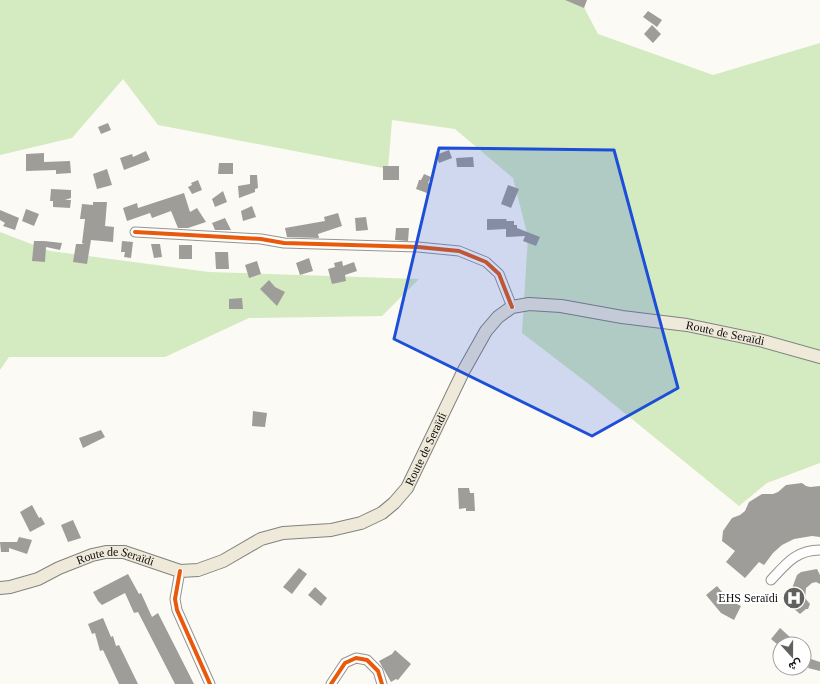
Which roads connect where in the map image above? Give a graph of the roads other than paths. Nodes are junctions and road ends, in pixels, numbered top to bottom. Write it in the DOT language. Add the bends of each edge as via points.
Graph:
graph roads {
  1 [pos="135,232"];
  2 [pos="512,307"];
  3 [pos="820,357"];
  4 [pos="820,550"];
  5 [pos="180,570"];
  6 [pos="771,580"];
  7 [pos="0,588"];
  8 [pos="210,684"];
  9 [pos="331,684"];
  10 [pos="382,684"];
  1 -- 2 [label="street" via="261,239 284,243 418,247 459,251 486,262 499,274"];
  2 -- 3 [label="main road, Route de Seraïdi" via="529,304 561,306 686,325 763,341"];
  2 -- 5 [label="main road, Route de Seraïdi" via="498,317 486,331 464,370 407,488 382,513 360,523 331,530 282,533 261,539 223,561 204,568"];
  4 -- 6 [label="street" via="806,551 795,556"];
  5 -- 7 [label="main road, Route de Seraïdi" via="124,552 106,552 59,568 38,579"];
  5 -- 8 [label="street" via="175,599 177,610"];
  9 -- 10 [label="street" via="345,663 356,658 367,660 378,671"];
}
